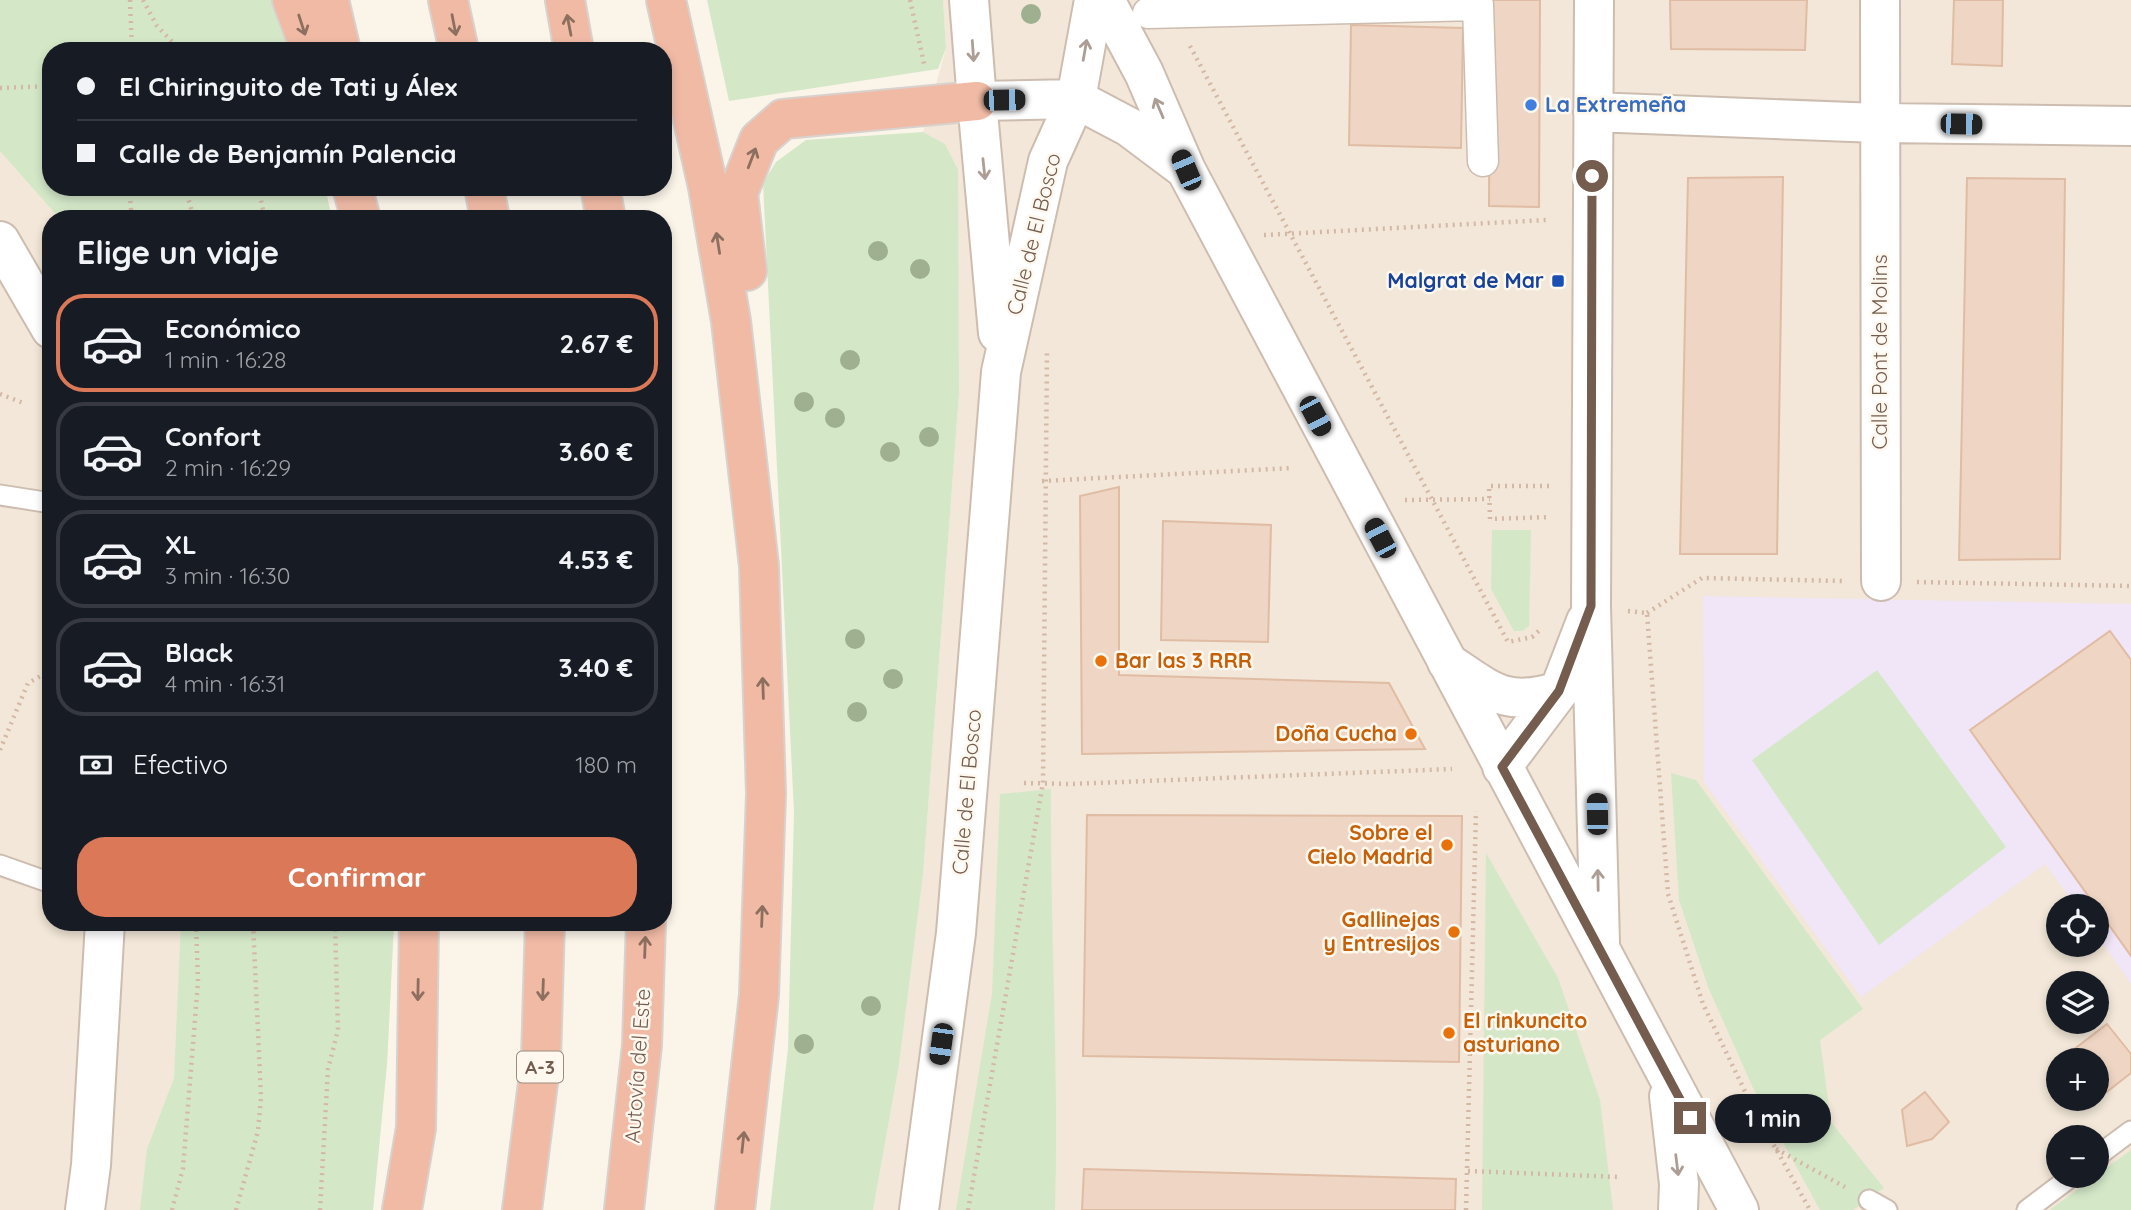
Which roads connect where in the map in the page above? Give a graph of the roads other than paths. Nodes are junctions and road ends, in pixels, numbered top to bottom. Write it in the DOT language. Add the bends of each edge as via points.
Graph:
graph roads {
  1 [pos="292,0"];
  2 [pos="329,0"];
  3 [pos="448,0"];
  4 [pos="565,0"];
  5 [pos="666,0"];
  6 [pos="969,0"];
  7 [pos="1094,0"];
  8 [pos="1105,0"];
  9 [pos="1594,0"];
  10 [pos="1880,0"];
  11 [pos="1161,13"];
  12 [pos="308,42"];
  13 [pos="339,42"];
  14 [pos="456,42"];
  15 [pos="572,42"];
  16 [pos="1076,99"];
  17 [pos="977,101"];
  18 [pos="1593,112"];
  19 [pos="1878,123"];
  20 [pos="2131,126"];
  21 [pos="1483,161"];
  22 [pos="1186,170"];
  23 [pos="0,241"];
  24 [pos="42,313"];
  25 [pos="1001,372"];
  26 [pos="0,495"];
  27 [pos="42,504"];
  28 [pos="759,566"];
  29 [pos="1881,581"];
  30 [pos="1591,606"];
  31 [pos="1445,661"];
  32 [pos="1559,691"];
  33 [pos="1502,767"];
  34 [pos="0,866"];
  35 [pos="42,880"];
  36 [pos="104,931"];
  37 [pos="419,931"];
  38 [pos="545,931"];
  39 [pos="646,931"];
  40 [pos="1600,948"];
  41 [pos="1666,1073"];
  42 [pos="2131,1131"];
  43 [pos="2109,1147"];
  44 [pos="2056,1188"];
  45 [pos="1869,1200"];
  46 [pos="85,1210"];
  47 [pos="402,1210"];
  48 [pos="522,1210"];
  49 [pos="624,1210"];
  50 [pos="735,1210"];
  51 [pos="919,1210"];
  52 [pos="1678,1210"];
  53 [pos="1739,1210"];
  54 [pos="1887,1210"];
  55 [pos="2028,1210"];
  1 -- 12 [label="highway, one-way"];
  2 -- 13 [label="highway"];
  3 -- 14 [label="highway, one-way"];
  15 -- 4 [label="highway, one-way"];
  28 -- 5 [label="highway, one-way" via="729,307 708,187"];
  6 -- 17 [label="street, Calle de El Bosco, one-way"];
  16 -- 7 [label="street, Calle de El Bosco, one-way"];
  22 -- 8 [label="street, one-way" via="1144,73"];
  9 -- 18 [label="street"];
  10 -- 19 [label="street, Calle Pont de Molins"];
  11 -- 21 [label="street" via="1478,5"];
  16 -- 17 [label="street"];
  16 -- 22 [label="street" via="1129,127"];
  16 -- 25 [label="street, Calle de El Bosco" via="1048,161"];
  17 -- 25 [label="street, Calle de El Bosco, one-way"];
  28 -- 17 [label="highway, one-way" via="752,323 738,193 759,141 783,119"];
  18 -- 19 [label="street"];
  18 -- 30 [label="street"];
  19 -- 20 [label="street"];
  19 -- 29 [label="street, Calle Pont de Molins"];
  22 -- 31 [label="street"];
  23 -- 24 [label="street"];
  25 -- 51 [label="street, Calle de El Bosco" via="956,933"];
  26 -- 27 [label="lane"];
  50 -- 28 [label="highway, one-way" via="760,968 766,794"];
  30 -- 32 [label="street"];
  40 -- 30 [label="street, one-way"];
  31 -- 32 [label="street" via="1493,692 1529,700"];
  31 -- 33 [label="street"];
  32 -- 33 [label="street"];
  33 -- 40 [label="street"];
  34 -- 35 [label="lane"];
  36 -- 46 [label="street"];
  37 -- 47 [label="highway, one-way" via="416,1128"];
  38 -- 48 [label="highway, A-3, one-way" via="541,1059"];
  49 -- 39 [label="highway, Autovía del Este, one-way" via="642,1045"];
  40 -- 41 [label="street"];
  41 -- 52 [label="street, one-way"];
  41 -- 53 [label="street"];
  42 -- 43 [label="lane"];
  44 -- 55 [label="lane"];
  45 -- 54 [label="lane"];
}
